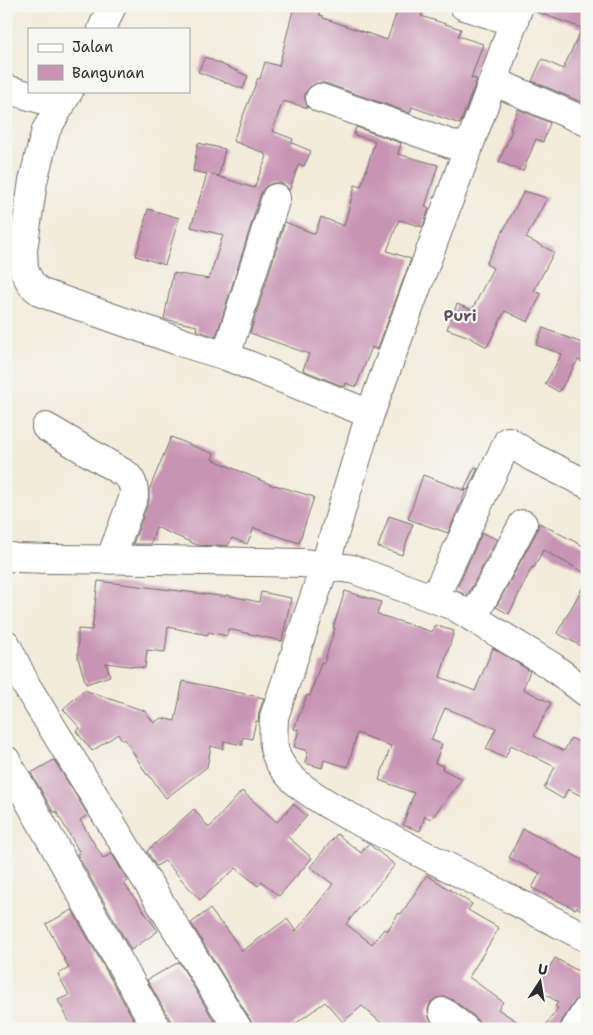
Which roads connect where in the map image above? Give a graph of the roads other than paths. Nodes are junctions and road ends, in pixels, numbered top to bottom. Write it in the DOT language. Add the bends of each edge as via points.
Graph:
graph roads {
  1 [pos="112,6"];
  2 [pos="464,6"];
  3 [pos="517,14"];
  4 [pos="102,28"];
  5 [pos="493,81"];
  6 [pos="6,90"];
  7 [pos="65,98"];
  8 [pos="320,98"];
  9 [pos="587,122"];
  10 [pos="468,150"];
  11 [pos="276,198"];
  12 [pos="226,356"];
  13 [pos="370,414"];
  14 [pos="46,427"];
  15 [pos="587,484"];
  16 [pos="523,524"];
  17 [pos="6,556"];
  18 [pos="110,560"];
  19 [pos="325,565"];
  20 [pos="434,599"];
  21 [pos="474,618"];
  22 [pos="6,644"];
  23 [pos="587,693"];
  24 [pos="6,760"];
  25 [pos="587,938"];
  26 [pos="587,1010"];
  27 [pos="443,1012"];
  28 [pos="157,1029"];
  29 [pos="238,1029"];
  30 [pos="465,1029"];
  31 [pos="575,1029"];
  1 -- 4 [label="street"];
  2 -- 3 [label="street"];
  3 -- 5 [label="street"];
  5 -- 9 [label="street"];
  5 -- 10 [label="street"];
  6 -- 7 [label="street"];
  7 -- 12 [label="street" via="46,130 33,181 23,250 24,271 32,284 42,292"];
  8 -- 10 [label="street"];
  10 -- 13 [label="street"];
  11 -- 12 [label="street"];
  12 -- 13 [label="street"];
  13 -- 19 [label="street"];
  14 -- 18 [label="street" via="127,475 132,482 134,496"];
  15 -- 20 [label="street" via="532,457 508,441"];
  16 -- 21 [label="street"];
  17 -- 18 [label="street"];
  18 -- 19 [label="street"];
  19 -- 20 [label="street" via="352,569"];
  19 -- 25 [label="street" via="274,717 275,752 282,767 311,793 348,816"];
  20 -- 21 [label="street"];
  21 -- 23 [label="street" via="553,667"];
  22 -- 29 [label="street" via="31,693"];
  24 -- 28 [label="street"];
  26 -- 31 [label="street"];
  27 -- 30 [label="street"];
}
